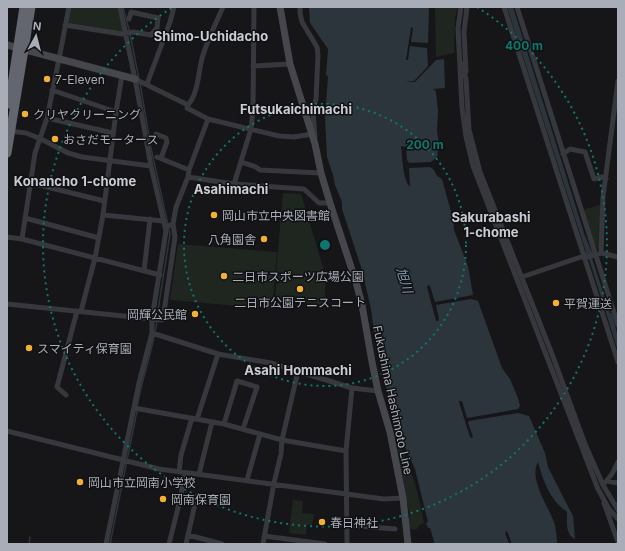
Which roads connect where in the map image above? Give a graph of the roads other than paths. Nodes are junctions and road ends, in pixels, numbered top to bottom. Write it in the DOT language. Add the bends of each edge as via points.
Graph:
graph roads {
  1 [pos="24,7"];
  2 [pos="31,7"];
  3 [pos="69,7"];
  4 [pos="120,7"];
  5 [pos="174,7"];
  6 [pos="223,7"];
  7 [pos="254,7"];
  8 [pos="280,7"];
  9 [pos="300,7"];
  10 [pos="461,7"];
  11 [pos="467,7"];
  12 [pos="504,7"];
  13 [pos="517,7"];
  14 [pos="130,19"];
  15 [pos="65,25"];
  16 [pos="127,33"];
  17 [pos="7,45"];
  18 [pos="21,49"];
  19 [pos="459,56"];
  20 [pos="59,59"];
  21 [pos="290,64"];
  22 [pos="254,66"];
  23 [pos="122,75"];
  24 [pos="466,79"];
  25 [pos="137,80"];
  26 [pos="618,81"];
  27 [pos="147,84"];
  28 [pos="52,90"];
  29 [pos="188,105"];
  30 [pos="116,112"];
  31 [pos="7,118"];
  32 [pos="47,118"];
  33 [pos="208,119"];
  34 [pos="615,127"];
  35 [pos="251,128"];
  36 [pos="9,131"];
  37 [pos="113,133"];
  38 [pos="156,134"];
  39 [pos="312,134"];
  40 [pos="41,139"];
  41 [pos="315,144"];
  42 [pos="7,153"];
  43 [pos="563,154"];
  44 [pos="110,160"];
  45 [pos="241,162"];
  46 [pos="151,166"];
  47 [pos="189,170"];
  48 [pos="321,173"];
  49 [pos="188,177"];
  50 [pos="606,179"];
  51 [pos="31,183"];
  52 [pos="234,184"];
  53 [pos="104,201"];
  54 [pos="330,203"];
  55 [pos="103,215"];
  56 [pos="25,218"];
  57 [pos="150,219"];
  58 [pos="168,225"];
  59 [pos="7,237"];
  60 [pos="99,238"];
  61 [pos="22,239"];
  62 [pos="601,253"];
  63 [pos="594,255"];
  64 [pos="585,257"];
  65 [pos="618,257"];
  66 [pos="94,258"];
  67 [pos="144,271"];
  68 [pos="160,275"];
  69 [pos="522,277"];
  70 [pos="7,304"];
  71 [pos="79,311"];
  72 [pos="155,320"];
  73 [pos="618,325"];
  74 [pos="154,333"];
  75 [pos="218,354"];
  76 [pos="618,362"];
  77 [pos="298,371"];
  78 [pos="352,388"];
  79 [pos="378,391"];
  80 [pos="66,395"];
  81 [pos="136,409"];
  82 [pos="195,419"];
  83 [pos="212,422"];
  84 [pos="224,424"];
  85 [pos="244,429"];
  86 [pos="7,431"];
  87 [pos="260,434"];
  88 [pos="282,440"];
  89 [pos="346,451"];
  90 [pos="125,461"];
  91 [pos="618,462"];
  92 [pos="182,472"];
  93 [pos="199,474"];
  94 [pos="247,480"];
  95 [pos="607,481"];
  96 [pos="274,483"];
  97 [pos="618,483"];
  98 [pos="603,485"];
  99 [pos="346,493"];
  100 [pos="403,498"];
  101 [pos="602,498"];
  102 [pos="195,504"];
  103 [pos="618,510"];
  104 [pos="618,519"];
  105 [pos="347,526"];
  106 [pos="395,528"];
  107 [pos="188,535"];
  108 [pos="264,536"];
  109 [pos="618,542"];
  110 [pos="106,544"];
  111 [pos="170,544"];
  112 [pos="186,544"];
  113 [pos="222,544"];
  114 [pos="263,544"];
  115 [pos="326,544"];
  116 [pos="347,544"];
  117 [pos="408,544"];
  1 -- 18 [label="highway"];
  2 -- 18 [label="highway"];
  3 -- 15 [label="street"];
  4 -- 16 [label="street"];
  5 -- 27 [label="street"];
  6 -- 29 [label="street" via="203,55 196,89"];
  7 -- 22 [label="street"];
  8 -- 21 [label="main road, Fukushima Hashimoto Line"];
  9 -- 41 [label="street" via="302,22 317,47 318,55 313,112"];
  10 -- 19 [label="street" via="458,28"];
  11 -- 24 [label="street" via="464,32"];
  12 -- 64 [label="street"];
  13 -- 43 [label="street"];
  14 -- 16 [label="street" via="131,12 158,18 157,28 151,35"];
  15 -- 16 [label="street"];
  15 -- 20 [label="street"];
  16 -- 25 [label="street"];
  17 -- 18 [label="main road"];
  18 -- 20 [label="main road"];
  18 -- 31 [label="highway"];
  18 -- 36 [label="highway"];
  19 -- 24 [label="street"];
  19 -- 101 [label="street" via="464,122 473,166"];
  20 -- 23 [label="main road"];
  20 -- 28 [label="street"];
  21 -- 22 [label="street"];
  21 -- 39 [label="main road, Fukushima Hashimoto Line"];
  22 -- 35 [label="street"];
  23 -- 25 [label="main road"];
  23 -- 30 [label="street"];
  24 -- 69 [label="street" via="470,130 480,172"];
  25 -- 27 [label="street"];
  25 -- 46 [label="street"];
  26 -- 34 [label="street"];
  27 -- 29 [label="street"];
  28 -- 30 [label="street"];
  28 -- 32 [label="street"];
  29 -- 33 [label="street" via="186,108"];
  30 -- 37 [label="street"];
  32 -- 37 [label="street"];
  32 -- 40 [label="street"];
  33 -- 35 [label="street"];
  33 -- 47 [label="street"];
  34 -- 50 [label="street"];
  35 -- 39 [label="street" via="279,136"];
  35 -- 45 [label="street"];
  36 -- 40 [label="street"];
  36 -- 42 [label="highway"];
  37 -- 44 [label="street"];
  38 -- 47 [label="street" via="166,138 167,142 159,157"];
  39 -- 41 [label="main road, Fukushima Hashimoto Line"];
  40 -- 44 [label="street" via="68,153"];
  40 -- 51 [label="street" via="35,153"];
  41 -- 48 [label="main road, Fukushima Hashimoto Line"];
  43 -- 50 [label="street" via="570,149 585,152 594,179"];
  43 -- 63 [label="street"];
  44 -- 46 [label="street"];
  44 -- 53 [label="street"];
  45 -- 48 [label="street" via="260,170"];
  45 -- 52 [label="street"];
  46 -- 58 [label="street"];
  47 -- 49 [label="street"];
  48 -- 54 [label="main road, Fukushima Hashimoto Line"];
  49 -- 52 [label="street"];
  49 -- 58 [label="street"];
  50 -- 62 [label="street"];
  51 -- 53 [label="street"];
  51 -- 56 [label="street"];
  52 -- 54 [label="street" via="304,189 319,203"];
  53 -- 55 [label="street"];
  54 -- 79 [label="main road, Fukushima Hashimoto Line" via="358,288"];
  55 -- 57 [label="street"];
  55 -- 60 [label="street"];
  56 -- 60 [label="street"];
  56 -- 61 [label="street"];
  57 -- 58 [label="street"];
  57 -- 67 [label="street"];
  58 -- 68 [label="street"];
  58 -- 72 [label="street" via="175,234 163,319"];
  59 -- 61 [label="street"];
  60 -- 66 [label="street"];
  61 -- 66 [label="street"];
  62 -- 63 [label="street"];
  62 -- 65 [label="street"];
  63 -- 64 [label="street"];
  63 -- 73 [label="street"];
  64 -- 69 [label="street"];
  64 -- 76 [label="street"];
  66 -- 67 [label="street"];
  66 -- 71 [label="street"];
  67 -- 68 [label="street"];
  68 -- 72 [label="street"];
  69 -- 98 [label="street"];
  70 -- 71 [label="street"];
  71 -- 72 [label="street"];
  71 -- 80 [label="street" via="57,387"];
  72 -- 74 [label="street"];
  74 -- 75 [label="street"];
  74 -- 81 [label="street"];
  75 -- 77 [label="street" via="271,363"];
  75 -- 82 [label="street"];
  77 -- 78 [label="street"];
  77 -- 88 [label="street"];
  78 -- 79 [label="street"];
  78 -- 89 [label="street"];
  79 -- 100 [label="main road, Fukushima Hashimoto Line" via="390,432"];
  81 -- 82 [label="street"];
  81 -- 90 [label="street"];
  82 -- 83 [label="street"];
  82 -- 92 [label="street" via="181,455"];
  83 -- 84 [label="street"];
  83 -- 93 [label="street"];
  84 -- 85 [label="street"];
  84 -- 85 [label="street" via="237,381 257,387"];
  85 -- 87 [label="street"];
  86 -- 90 [label="street"];
  87 -- 88 [label="street"];
  87 -- 94 [label="street"];
  88 -- 89 [label="street"];
  88 -- 96 [label="street"];
  89 -- 99 [label="street"];
  90 -- 92 [label="street"];
  90 -- 110 [label="street"];
  91 -- 95 [label="street"];
  92 -- 93 [label="street"];
  92 -- 111 [label="street" via="181,496"];
  93 -- 94 [label="street"];
  94 -- 96 [label="street"];
  95 -- 97 [label="street"];
  95 -- 98 [label="street"];
  96 -- 99 [label="street"];
  96 -- 108 [label="street"];
  98 -- 103 [label="street"];
  99 -- 100 [label="street" via="384,499"];
  99 -- 105 [label="street"];
  100 -- 117 [label="main road, Fukushima Hashimoto Line"];
  101 -- 104 [label="street"];
  101 -- 109 [label="street"];
  102 -- 107 [label="street"];
  105 -- 106 [label="street"];
  105 -- 116 [label="street"];
  107 -- 112 [label="street"];
  107 -- 113 [label="street"];
  108 -- 114 [label="street"];
  108 -- 115 [label="street"];
}
